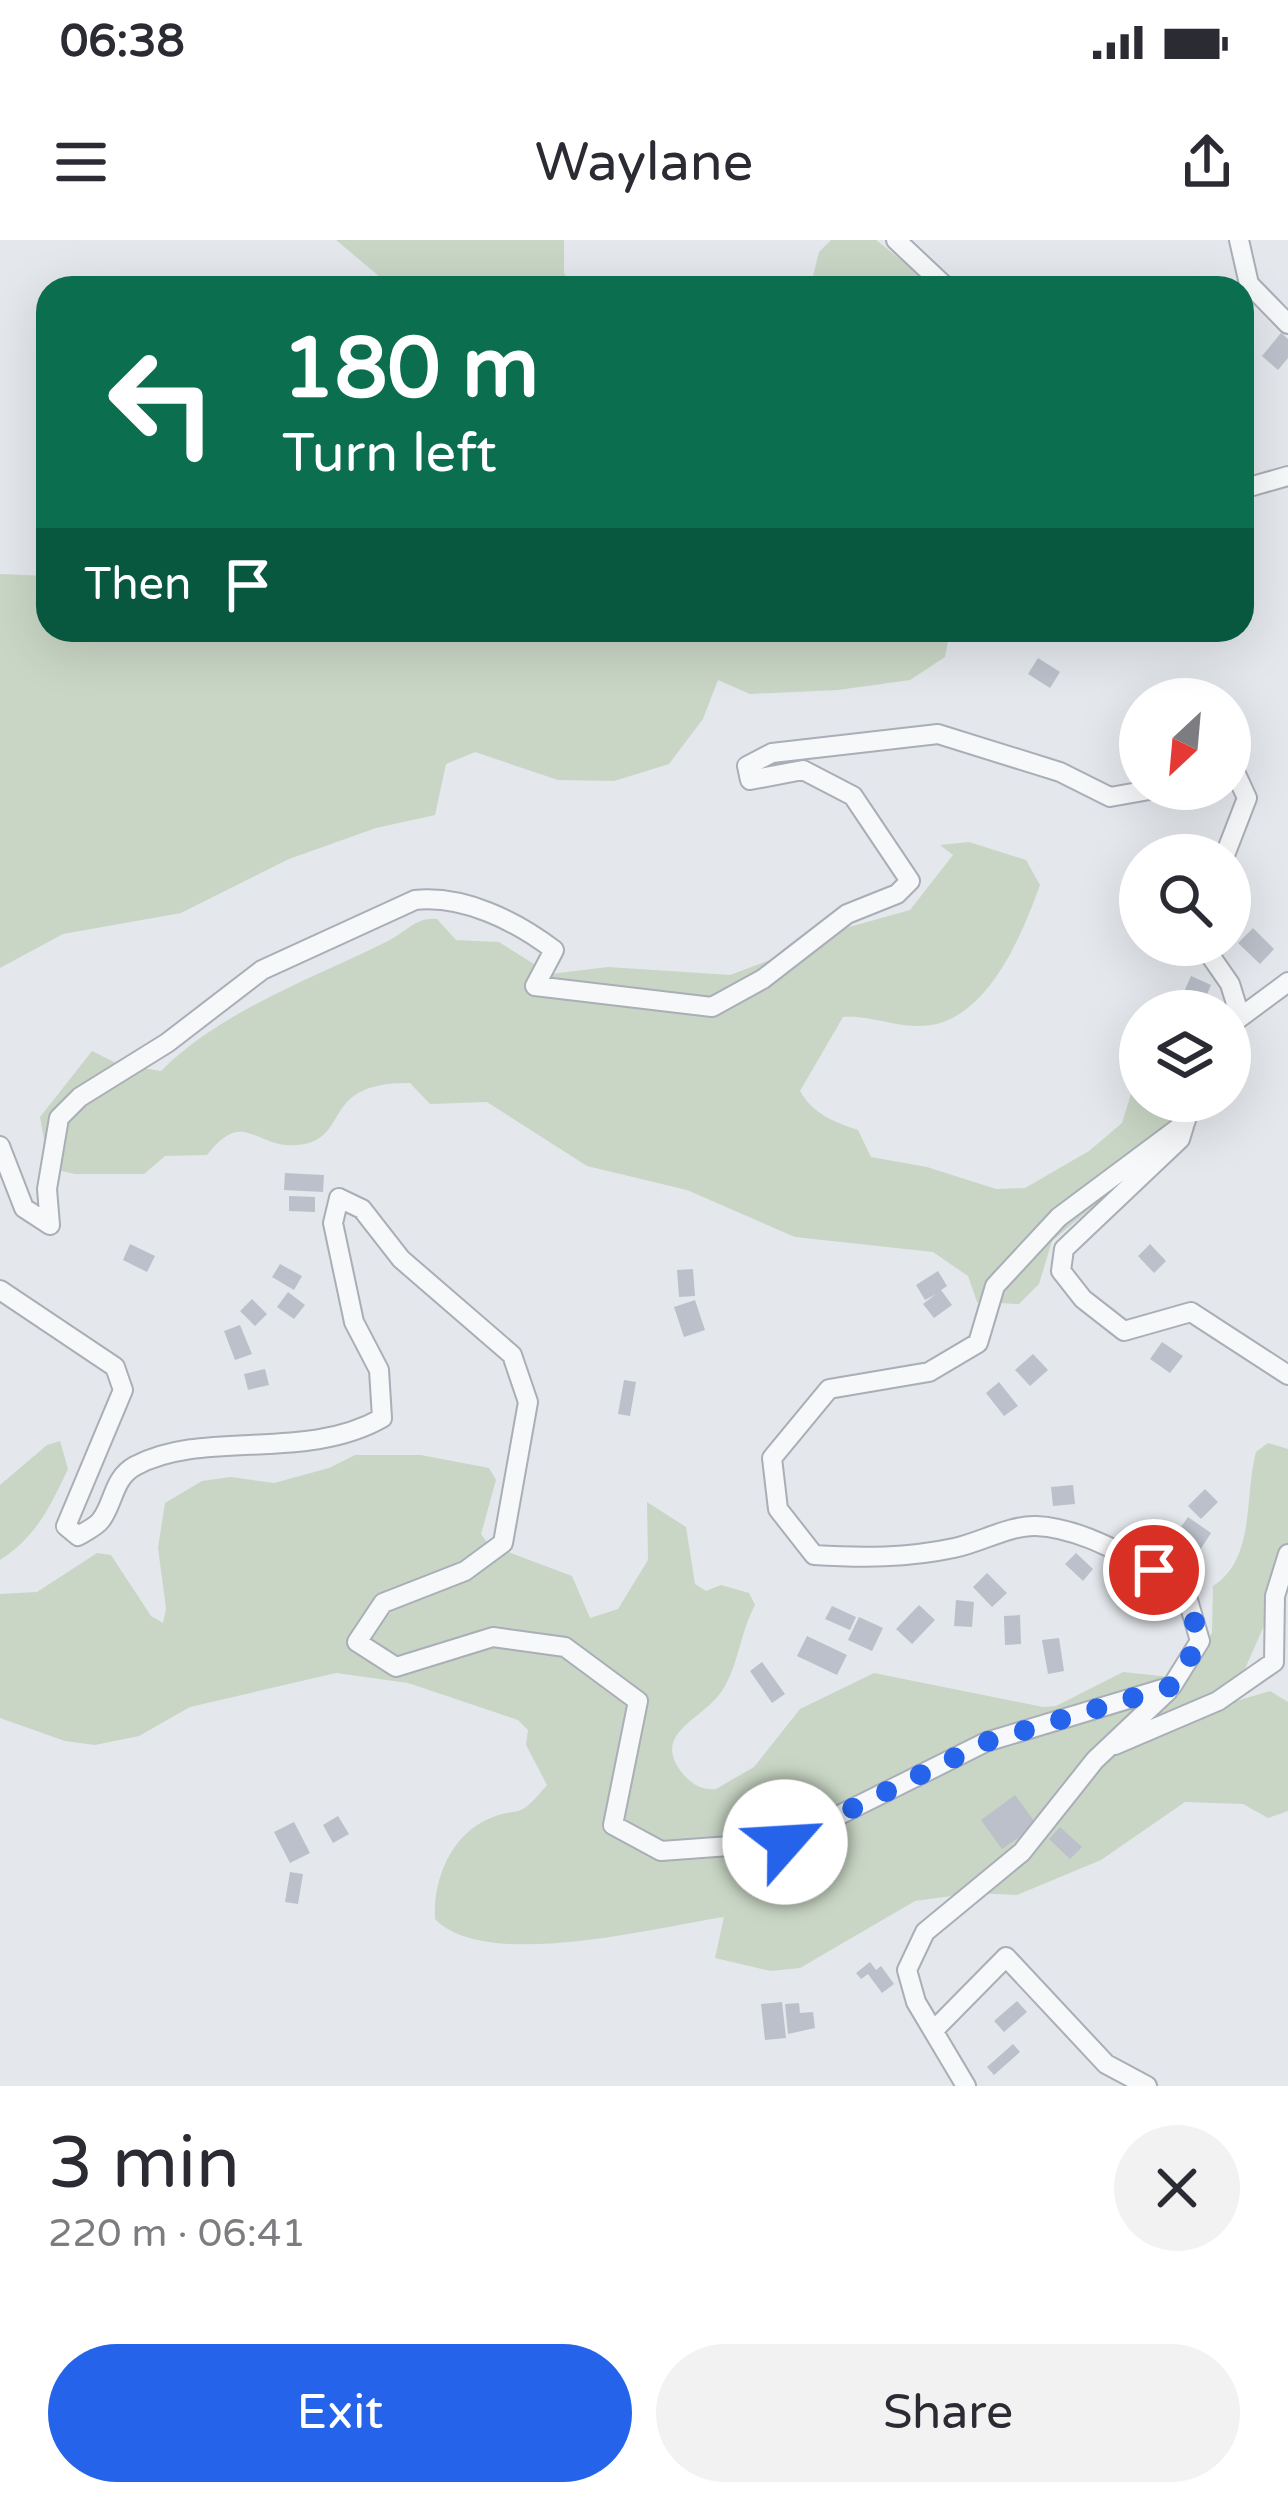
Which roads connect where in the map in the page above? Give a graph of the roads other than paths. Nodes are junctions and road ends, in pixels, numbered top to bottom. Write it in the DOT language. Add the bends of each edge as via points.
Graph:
graph roads {
  1 [pos="896,240"];
  2 [pos="1239,240"];
  3 [pos="934,276"];
  4 [pos="1247,276"];
  5 [pos="1254,289"];
  6 [pos="1288,324"];
  7 [pos="1288,476"];
  8 [pos="1254,486"];
  9 [pos="1119,795"];
  10 [pos="1288,982"];
  11 [pos="1251,1007"];
  12 [pos="1185,1123"];
  13 [pos="0,1146"];
  14 [pos="0,1290"];
  15 [pos="1288,1375"];
  16 [pos="1288,1554"];
  17 [pos="1172,1686"];
  18 [pos="1110,1746"];
  19 [pos="934,2030"];
  20 [pos="966,2086"];
  21 [pos="1147,2086"];
  1 -- 3 [label="street"];
  2 -- 4 [label="street"];
  5 -- 6 [label="street"];
  7 -- 8 [label="street"];
  9 -- 13 [label="street" via="938,734 772,753 748,766 750,779 803,770 854,796 910,881 712,1007 536,986 554,950 526,928 441,897 416,900 262,970 80,1097 59,1118 50,1225 24,1208"];
  10 -- 11 [label="street"];
  12 -- 15 [label="street" via="1180,1139 1064,1249 1061,1271 1124,1331 1191,1312"];
  12 -- 17 [label="street" via="1116,1171 994,1286 978,1343 929,1372 829,1389 772,1458 778,1509 814,1555 881,1559 1034,1525 1102,1543 1183,1583 1200,1641"];
  14 -- 17 [label="street" via="115,1367 123,1390 66,1526 78,1536 102,1520 109,1495 132,1467 183,1450 274,1448 362,1430 382,1418 379,1370 354,1322 333,1223 339,1198 362,1209 401,1259 512,1355 528,1402 503,1543 465,1571 383,1604 357,1642 396,1667 493,1637 565,1647 638,1701 613,1825 661,1851 785,1842 986,1742"];
  16 -- 18 [label="street" via="1275,1596 1274,1662 1218,1701"];
  17 -- 18 [label="street"];
  18 -- 19 [label="street" via="1022,1852 925,1932 907,1970"];
  19 -- 20 [label="street"];
  19 -- 21 [label="street" via="1006,1957 1106,2065"];
}
